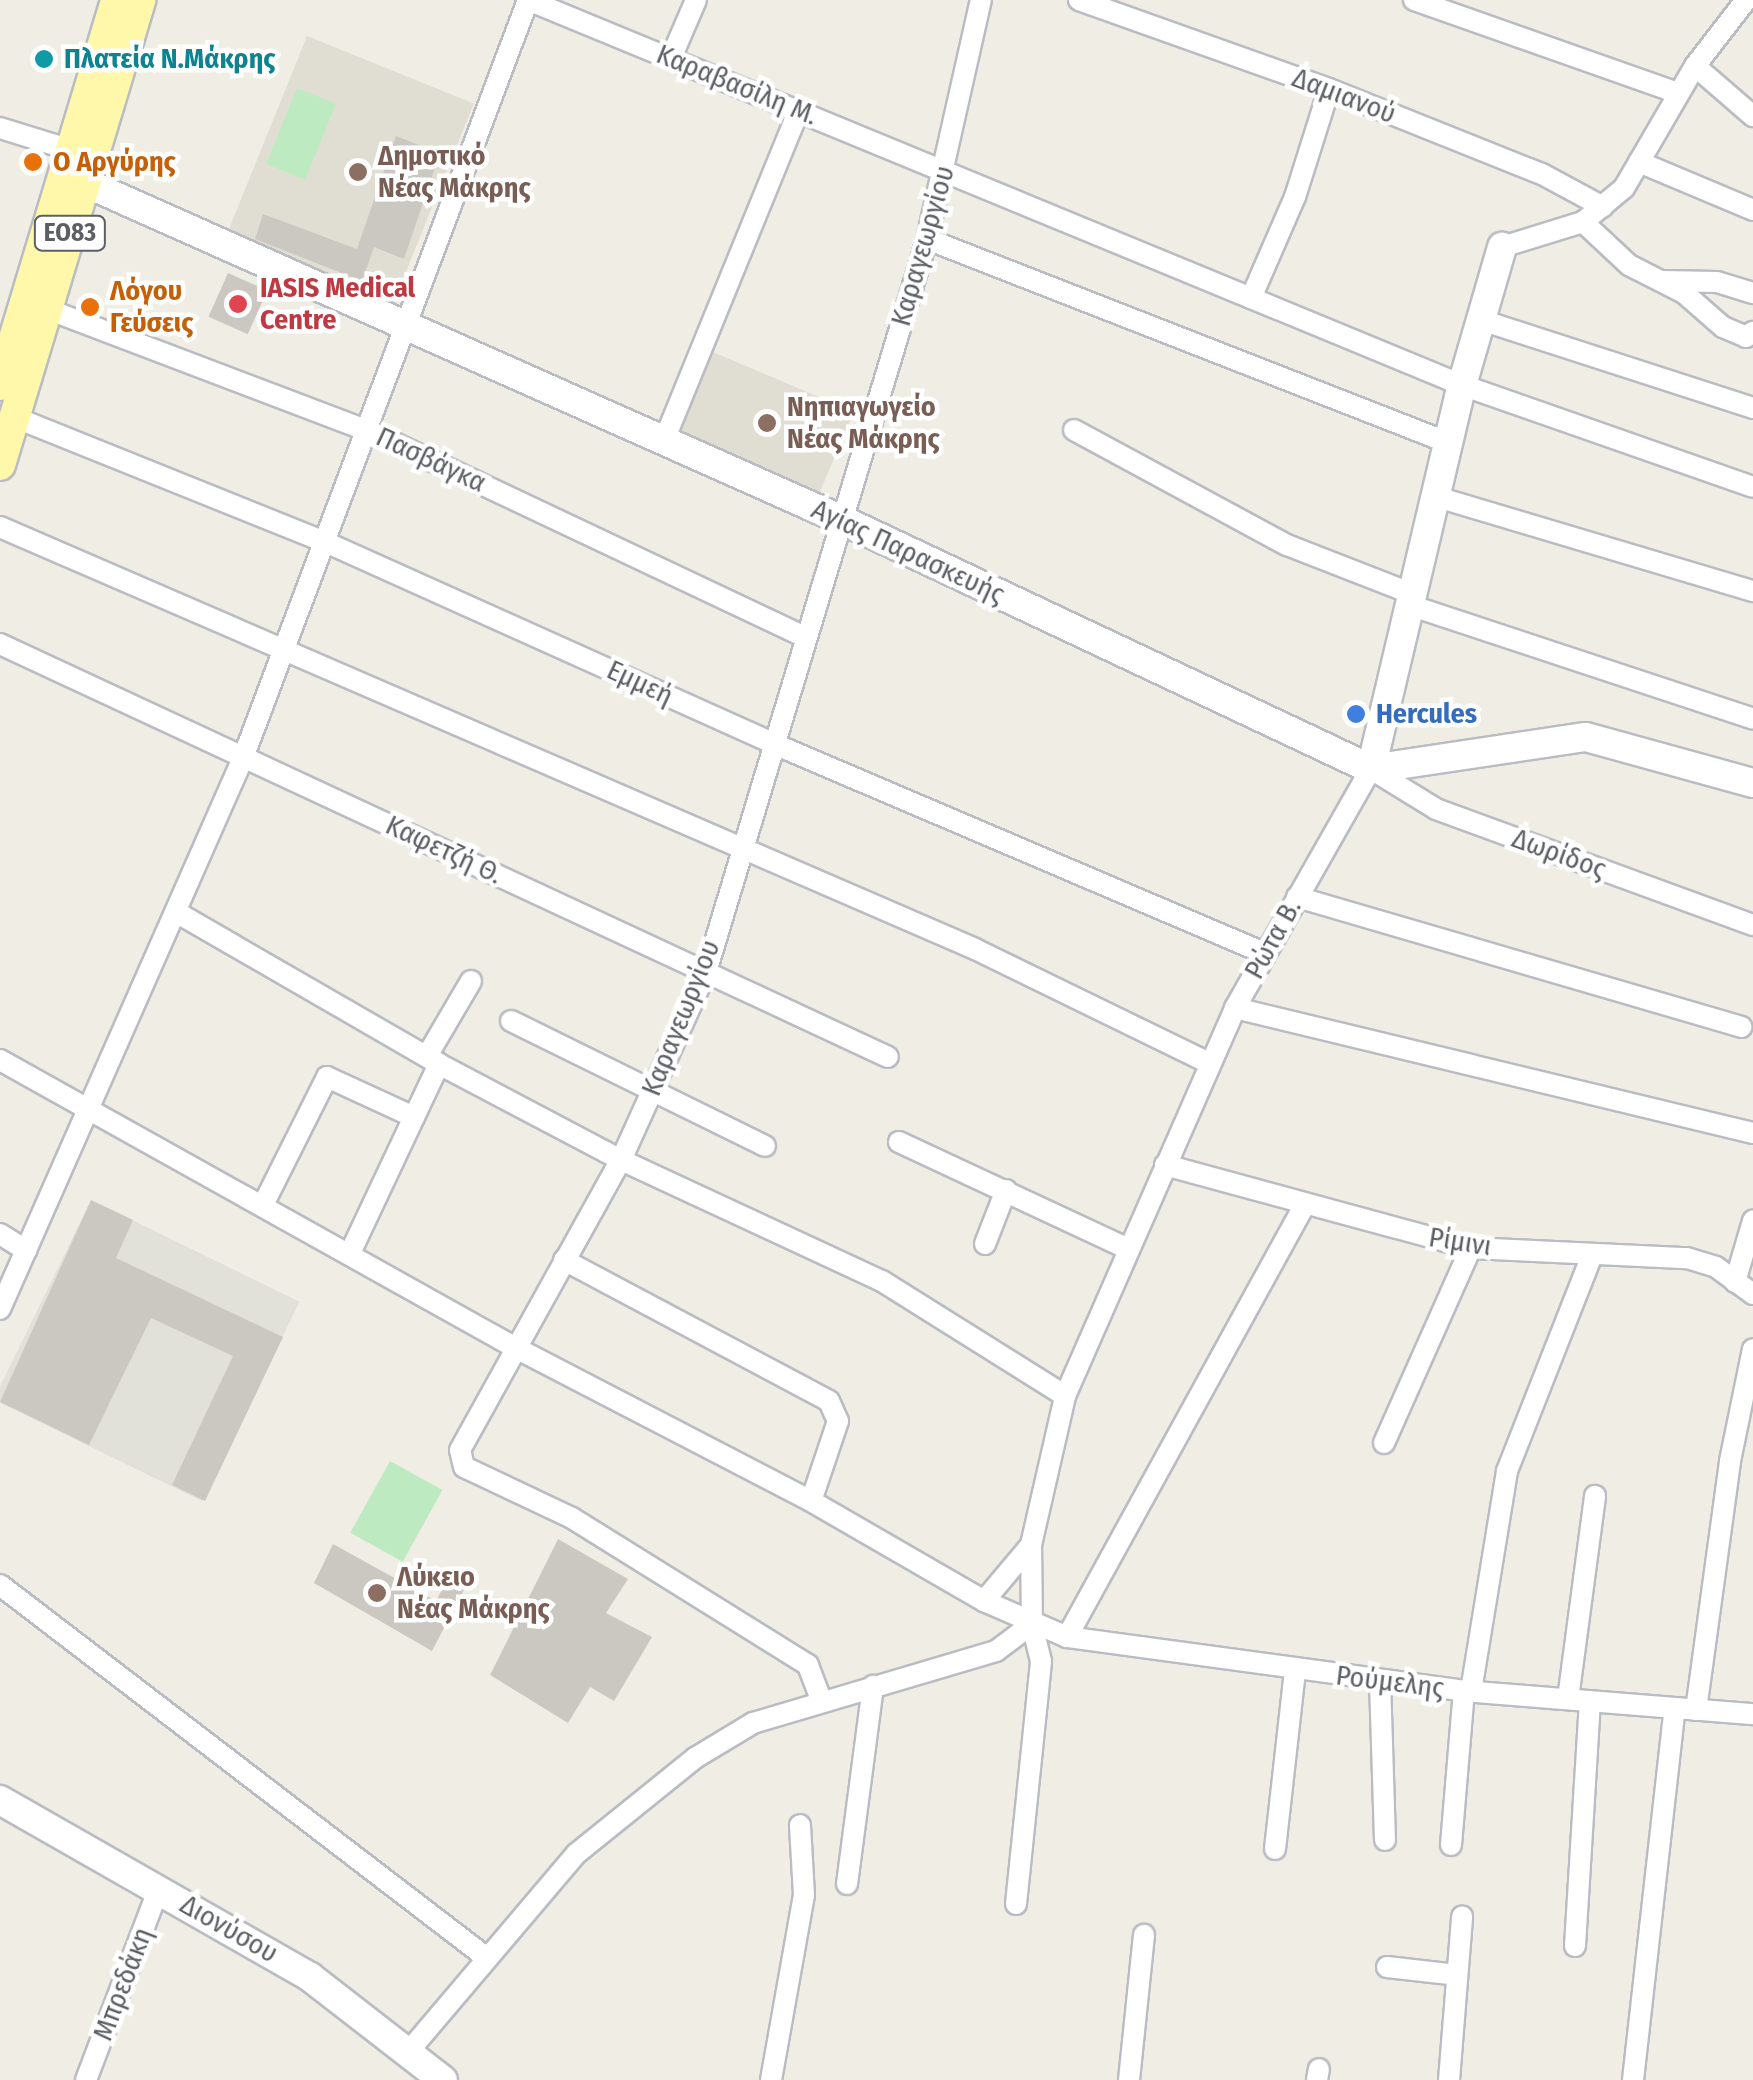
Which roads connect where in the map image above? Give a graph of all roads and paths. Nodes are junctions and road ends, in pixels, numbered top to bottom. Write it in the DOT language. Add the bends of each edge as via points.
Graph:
graph roads {
  1 [pos="116,0"];
  2 [pos="140,0"];
  3 [pos="528,0"];
  4 [pos="696,0"];
  5 [pos="981,0"];
  6 [pos="1078,0"];
  7 [pos="1414,0"];
  8 [pos="1746,0"];
  9 [pos="671,58"];
  10 [pos="1695,66"];
  11 [pos="1329,89"];
  12 [pos="1678,93"];
  13 [pos="800,109"];
  14 [pos="1753,116"];
  15 [pos="0,128"];
  16 [pos="1638,162"];
  17 [pos="73,169"];
  18 [pos="946,171"];
  19 [pos="1604,208"];
  20 [pos="1753,210"];
  21 [pos="1583,222"];
  22 [pos="926,239"];
  23 [pos="1502,247"];
  24 [pos="1662,281"];
  25 [pos="1753,293"];
  26 [pos="1251,298"];
  27 [pos="48,309"];
  28 [pos="1480,320"];
  29 [pos="410,324"];
  30 [pos="1753,332"];
  31 [pos="1462,385"];
  32 [pos="0,386"];
  33 [pos="1753,408"];
  34 [pos="14,417"];
  35 [pos="1074,430"];
  36 [pos="369,431"];
  37 [pos="663,443"];
  38 [pos="1449,443"];
  39 [pos="0,466"];
  40 [pos="1753,487"];
  41 [pos="1437,497"];
  42 [pos="840,519"];
  43 [pos="0,528"];
  44 [pos="323,541"];
  45 [pos="1753,591"];
  46 [pos="1414,600"];
  47 [pos="804,637"];
  48 [pos="0,644"];
  49 [pos="283,645"];
  50 [pos="1753,719"];
  51 [pos="772,743"];
  52 [pos="243,758"];
  53 [pos="1371,770"];
  54 [pos="1752,783"];
  55 [pos="738,847"];
  56 [pos="1297,897"];
  57 [pos="176,912"];
  58 [pos="1753,925"];
  59 [pos="1264,953"];
  60 [pos="706,972"];
  61 [pos="471,981"];
  62 [pos="1235,1008"];
  63 [pos="511,1021"];
  64 [pos="1741,1027"];
  65 [pos="888,1057"];
  66 [pos="0,1060"];
  67 [pos="433,1060"];
  68 [pos="1209,1063"];
  69 [pos="652,1089"];
  70 [pos="90,1113"];
  71 [pos="414,1116"];
  72 [pos="1753,1133"];
  73 [pos="899,1142"];
  74 [pos="764,1146"];
  75 [pos="621,1160"];
  76 [pos="1166,1164"];
  77 [pos="1006,1190"];
  78 [pos="264,1203"];
  79 [pos="1304,1206"];
  80 [pos="1753,1221"];
  81 [pos="0,1234"];
  82 [pos="985,1244"];
  83 [pos="1126,1248"];
  84 [pos="1471,1248"];
  85 [pos="26,1250"];
  86 [pos="351,1251"];
  87 [pos="1592,1255"];
  88 [pos="564,1260"];
  89 [pos="1744,1288"];
  90 [pos="0,1309"];
  91 [pos="516,1348"];
  92 [pos="1753,1350"];
  93 [pos="1065,1396"];
  94 [pos="1384,1444"];
  95 [pos="1595,1496"];
  96 [pos="811,1500"];
  97 [pos="1031,1545"];
  98 [pos="0,1585"];
  99 [pos="984,1601"];
  100 [pos="1032,1624"];
  101 [pos="1067,1638"];
  102 [pos="1295,1671"];
  103 [pos="1380,1681"];
  104 [pos="874,1686"];
  105 [pos="1468,1691"];
  106 [pos="1568,1700"];
  107 [pos="1590,1701"];
  108 [pos="822,1702"];
  109 [pos="1686,1709"];
  110 [pos="1753,1714"];
  111 [pos="0,1800"];
  112 [pos="800,1826"];
  113 [pos="1385,1840"];
  114 [pos="1451,1845"];
  115 [pos="1275,1849"];
  116 [pos="847,1884"];
  117 [pos="159,1888"];
  118 [pos="1016,1904"];
  119 [pos="1462,1917"];
  120 [pos="1144,1934"];
  121 [pos="1576,1946"];
  122 [pos="487,1958"];
  123 [pos="1387,1967"];
  124 [pos="1457,1975"];
  125 [pos="409,2052"];
  126 [pos="86,2080"];
  127 [pos="442,2080"];
  128 [pos="771,2080"];
  129 [pos="1130,2080"];
  130 [pos="1449,2080"];
  131 [pos="1633,2080"];
  1 -- 17 [label="main road, ΕΟ83"];
  2 -- 17 [label="main road, ΕΟ83"];
  3 -- 9 [label="street, Καραβασίλη Μ."];
  3 -- 29 [label="street"];
  4 -- 9 [label="street"];
  5 -- 18 [label="street, Καραγεωργίου"];
  6 -- 11 [label="street, Δαμιανού"];
  7 -- 12 [label="street"];
  8 -- 10 [label="street"];
  9 -- 13 [label="street, Καραβασίλη Μ."];
  10 -- 12 [label="street"];
  10 -- 14 [label="street"];
  11 -- 19 [label="street, Δαμιανού" via="1542,174"];
  11 -- 26 [label="street" via="1295,197"];
  12 -- 16 [label="street"];
  13 -- 18 [label="street, Καραβασίλη Μ."];
  13 -- 37 [label="street"];
  15 -- 17 [label="street"];
  16 -- 19 [label="street"];
  16 -- 20 [label="street"];
  17 -- 27 [label="main road, ΕΟ83"];
  17 -- 29 [label="street, Αγίας Παρασκευής"];
  17 -- 32 [label="main road, ΕΟ83"];
  18 -- 22 [label="street, Καραγεωργίου"];
  18 -- 26 [label="street, Καραβασίλη Μ."];
  19 -- 21 [label="street"];
  21 -- 23 [label="street"];
  21 -- 24 [label="street" via="1629,265"];
  22 -- 38 [label="street"];
  22 -- 42 [label="street, Καραγεωργίου"];
  23 -- 28 [label="street, Ρώτα Β."];
  24 -- 25 [label="street" via="1717,282"];
  24 -- 30 [label="street" via="1723,327 1746,337"];
  26 -- 31 [label="street, Καραβασίλη Μ."];
  27 -- 34 [label="main road, ΕΟ83"];
  27 -- 36 [label="street, Πασβάγκα"];
  28 -- 31 [label="street, Ρώτα Β."];
  28 -- 33 [label="street"];
  29 -- 36 [label="street"];
  29 -- 37 [label="street, Αγίας Παρασκευής"];
  31 -- 38 [label="street, Ρώτα Β."];
  31 -- 40 [label="street, Καραβασίλη Μ."];
  34 -- 39 [label="main road, ΕΟ83"];
  34 -- 44 [label="street, Εμμεή"];
  35 -- 46 [label="street" via="1287,545"];
  36 -- 44 [label="street"];
  36 -- 47 [label="street, Πασβάγκα"];
  37 -- 42 [label="street, Αγίας Παρασκευής"];
  38 -- 41 [label="street, Ρώτα Β."];
  41 -- 45 [label="street"];
  41 -- 46 [label="street, Ρώτα Β."];
  42 -- 47 [label="street, Καραγεωργίου"];
  42 -- 53 [label="street, Αγίας Παρασκευής"];
  43 -- 49 [label="street"];
  44 -- 49 [label="street"];
  44 -- 51 [label="street, Εμμεή"];
  46 -- 50 [label="street"];
  46 -- 53 [label="street, Ρώτα Β."];
  47 -- 51 [label="street, Καραγεωργίου"];
  48 -- 52 [label="street, Καφετζή Θ."];
  49 -- 52 [label="street"];
  49 -- 55 [label="street"];
  51 -- 55 [label="street, Καραγεωργίου"];
  51 -- 59 [label="street, Εμμεή"];
  52 -- 57 [label="street"];
  52 -- 60 [label="street, Καφετζή Θ."];
  53 -- 54 [label="street" via="1586,738"];
  53 -- 56 [label="street, Ρώτα Β."];
  53 -- 58 [label="street, Δωρίδος" via="1436,809"];
  55 -- 60 [label="street, Καραγεωργίου"];
  55 -- 68 [label="street" via="975,949"];
  56 -- 59 [label="street, Ρώτα Β."];
  56 -- 64 [label="street"];
  57 -- 67 [label="street"];
  57 -- 70 [label="street"];
  59 -- 62 [label="street, Ρώτα Β."];
  60 -- 65 [label="street, Καφετζή Θ."];
  60 -- 69 [label="street, Καραγεωργίου"];
  61 -- 67 [label="street"];
  62 -- 68 [label="street, Ρώτα Β."];
  62 -- 72 [label="street"];
  63 -- 69 [label="street"];
  66 -- 70 [label="street, Ρούμελης"];
  67 -- 71 [label="street"];
  67 -- 75 [label="street"];
  68 -- 76 [label="street, Ρώτα Β."];
  69 -- 74 [label="street"];
  69 -- 75 [label="street, Καραγεωργίου"];
  70 -- 78 [label="street, Ρούμελης"];
  70 -- 85 [label="street"];
  71 -- 78 [label="street" via="326,1077"];
  71 -- 86 [label="street"];
  73 -- 77 [label="street"];
  75 -- 88 [label="street, Καραγεωργίου"];
  75 -- 93 [label="street" via="882,1281"];
  76 -- 79 [label="street, Ρίμινι"];
  76 -- 83 [label="street, Ρώτα Β."];
  77 -- 82 [label="street"];
  77 -- 83 [label="street"];
  78 -- 86 [label="street, Ρούμελης"];
  79 -- 84 [label="street, Ρίμινι"];
  79 -- 101 [label="street"];
  80 -- 89 [label="street"];
  81 -- 85 [label="street"];
  83 -- 93 [label="street, Ρώτα Β."];
  84 -- 87 [label="street, Ρίμινι"];
  84 -- 94 [label="street"];
  85 -- 90 [label="street"];
  86 -- 91 [label="street, Ρούμελης"];
  87 -- 89 [label="street, Ρίμινι" via="1687,1258 1716,1267"];
  87 -- 105 [label="street" via="1507,1471"];
  88 -- 91 [label="street, Καραγεωργίου"];
  88 -- 96 [label="street" via="829,1401 838,1421"];
  91 -- 96 [label="street, Ρούμελης"];
  91 -- 108 [label="street, Καραγεωργίου" via="460,1450 464,1468 572,1518 808,1665"];
  92 -- 109 [label="street"];
  93 -- 97 [label="street, Ρώτα Β."];
  95 -- 106 [label="street"];
  96 -- 99 [label="street, Ρούμελης"];
  97 -- 99 [label="street"];
  97 -- 100 [label="street, Ρώτα Β."];
  98 -- 122 [label="street"];
  99 -- 100 [label="street, Ρούμελης"];
  100 -- 101 [label="street, Ρούμελης"];
  100 -- 104 [label="street" via="996,1651"];
  100 -- 118 [label="street, Ρώτα Β." via="1041,1662"];
  101 -- 102 [label="street, Ρούμελης"];
  102 -- 103 [label="street, Ρούμελης"];
  102 -- 115 [label="street"];
  103 -- 105 [label="street, Ρούμελης"];
  103 -- 113 [label="street"];
  104 -- 108 [label="street"];
  104 -- 116 [label="street"];
  105 -- 106 [label="street, Ρούμελης"];
  105 -- 114 [label="street"];
  106 -- 107 [label="street, Ρούμελης"];
  107 -- 109 [label="street, Ρούμελης"];
  107 -- 121 [label="street"];
  108 -- 122 [label="street" via="754,1722 695,1758 576,1854"];
  109 -- 110 [label="street, Ρούμελης"];
  109 -- 131 [label="street"];
  111 -- 117 [label="street, Διονύσου"];
  112 -- 128 [label="street" via="804,1896"];
  117 -- 125 [label="street, Διονύσου" via="310,1977"];
  117 -- 126 [label="street, Μπρεδάκη"];
  119 -- 124 [label="street"];
  120 -- 129 [label="street"];
  122 -- 125 [label="street"];
  123 -- 124 [label="street"];
  124 -- 130 [label="street"];
  125 -- 127 [label="street, Διονύσου"];
}
